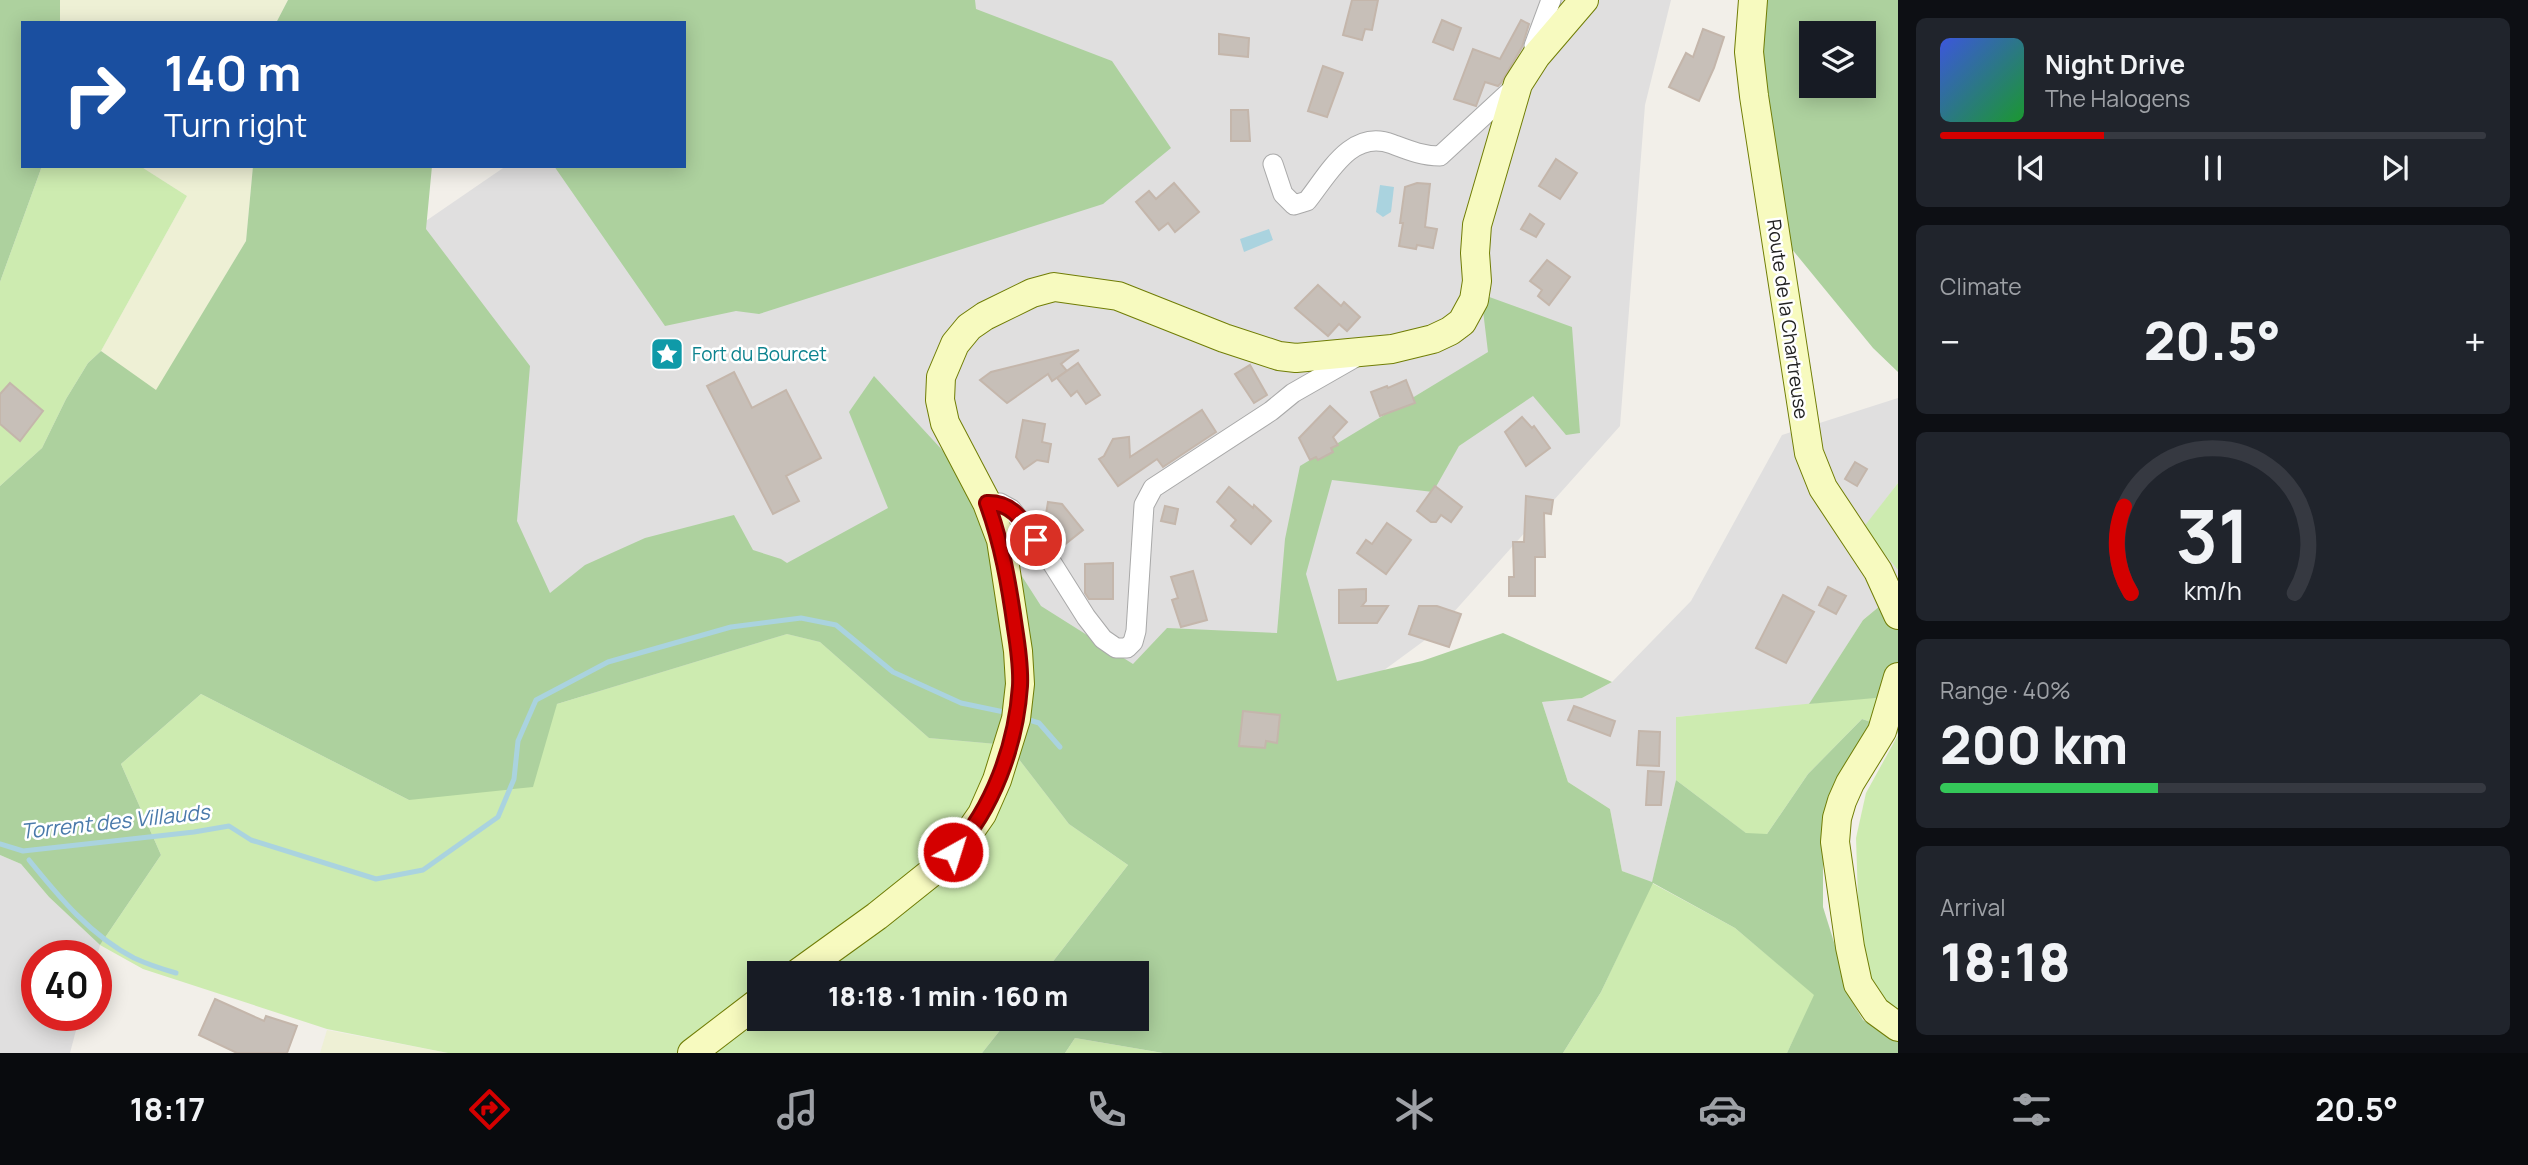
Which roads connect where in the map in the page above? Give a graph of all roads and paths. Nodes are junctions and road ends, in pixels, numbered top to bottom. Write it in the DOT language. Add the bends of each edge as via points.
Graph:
graph roads {
  1 [pos="1551,0"];
  2 [pos="1584,0"];
  3 [pos="1753,0"];
  4 [pos="1536,56"];
  5 [pos="1518,84"];
  6 [pos="1273,164"];
  7 [pos="1370,350"];
  8 [pos="987,503"];
  9 [pos="1898,615"];
  10 [pos="1898,677"];
  11 [pos="815,961"];
  12 [pos="747,1011"];
  13 [pos="1898,1027"];
  14 [pos="692,1053"];
  1 -- 4 [label="street" via="1534,46"];
  2 -- 4 [label="street"];
  3 -- 9 [label="street, Route de la Chartreuse" via="1749,52 1754,96 1809,453 1828,495 1878,571"];
  4 -- 5 [label="street"];
  5 -- 6 [label="street" via="1440,156 1424,156 1381,141 1353,146 1302,204 1288,202"];
  5 -- 7 [label="street" via="1477,225 1476,290 1470,309 1462,322 1433,339"];
  7 -- 8 [label="street" via="1279,356 1118,296 1054,287 1031,293 969,327 955,344 941,377 945,422"];
  7 -- 8 [label="street" via="1293,393 1153,488 1144,505 1136,631 1127,648 1116,648 1103,639 1010,509"];
  8 -- 11 [label="street" via="1009,581 1020,684 1016,719 997,780 982,814 942,864"];
  10 -- 13 [label="street" via="1882,731 1842,801 1835,842 1858,984 1876,1011"];
  12 -- 14 [label="street"];
}
